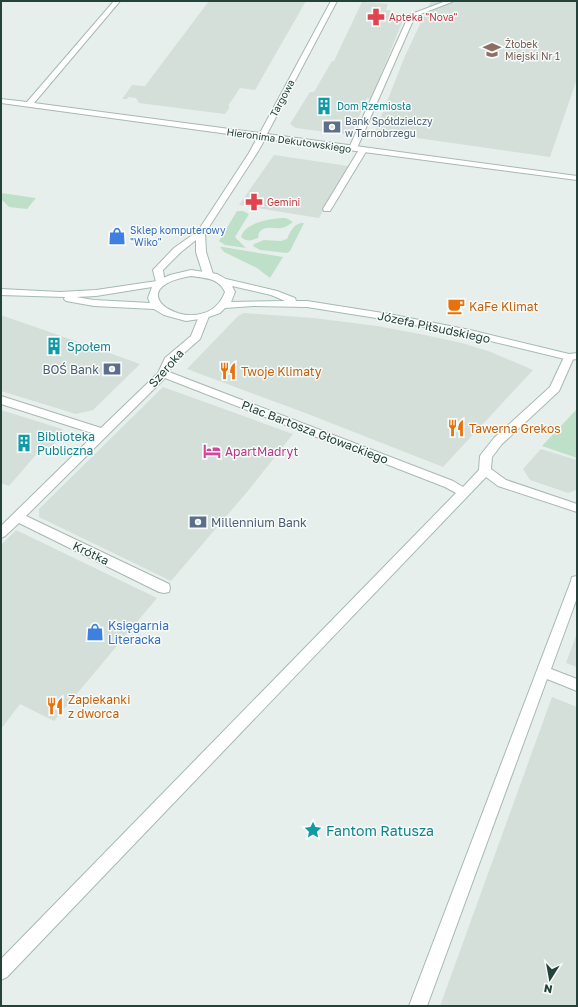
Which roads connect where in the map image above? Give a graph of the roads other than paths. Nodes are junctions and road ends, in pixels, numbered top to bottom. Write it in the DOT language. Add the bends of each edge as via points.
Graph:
graph roads {
  1 [pos="117,1"];
  2 [pos="334,1"];
  3 [pos="449,2"];
  4 [pos="1,101"];
  5 [pos="29,104"];
  6 [pos="262,136"];
  7 [pos="353,148"];
  8 [pos="363,150"];
  9 [pos="577,178"];
  10 [pos="327,209"];
  11 [pos="201,233"];
  12 [pos="208,274"];
  13 [pos="225,282"];
  14 [pos="160,284"];
  15 [pos="1,292"];
  16 [pos="48,295"];
  17 [pos="298,302"];
  18 [pos="225,305"];
  19 [pos="157,306"];
  20 [pos="204,316"];
  21 [pos="573,357"];
  22 [pos="163,374"];
  23 [pos="1,400"];
  24 [pos="103,433"];
  25 [pos="485,471"];
  26 [pos="465,492"];
  27 [pos="577,508"];
  28 [pos="18,517"];
  29 [pos="1,533"];
  30 [pos="577,581"];
  31 [pos="164,588"];
  32 [pos="544,672"];
  33 [pos="577,685"];
  34 [pos="1,971"];
  35 [pos="418,1006"];
  1 -- 5 [label="street"];
  2 -- 6 [label="street, Targowa"];
  3 -- 7 [label="street" via="412,15"];
  4 -- 5 [label="street, Hieronima Dekutowskiego"];
  5 -- 6 [label="street, Hieronima Dekutowskiego"];
  6 -- 7 [label="street, Hieronima Dekutowskiego"];
  6 -- 11 [label="street, Targowa"];
  7 -- 8 [label="street, Hieronima Dekutowskiego"];
  8 -- 9 [label="street, Hieronima Dekutowskiego"];
  8 -- 10 [label="street"];
  11 -- 12 [label="street" via="201,252"];
  11 -- 14 [label="street, Targowa" via="189,240 158,270"];
  12 -- 13 [label="street"];
  12 -- 14 [label="street" via="181,274"];
  13 -- 17 [label="street, Józefa Piłsudskiego" via="274,293"];
  13 -- 18 [label="street" via="230,293"];
  14 -- 16 [label="street" via="136,285 95,293"];
  14 -- 19 [label="street" via="154,291 153,299"];
  15 -- 16 [label="street"];
  16 -- 19 [label="street" via="94,303"];
  17 -- 18 [label="street, Józefa Piłsudskiego"];
  17 -- 21 [label="street, Józefa Piłsudskiego" via="456,330"];
  18 -- 20 [label="street"];
  19 -- 20 [label="street" via="167,313 182,317"];
  20 -- 22 [label="street, Szeroka" via="196,337 169,360"];
  21 -- 25 [label="street" via="555,389 498,441 486,456"];
  22 -- 24 [label="street, Szeroka"];
  22 -- 26 [label="street, Plac Bartosza Głowackiego"];
  23 -- 24 [label="street"];
  24 -- 28 [label="street, Szeroka"];
  25 -- 26 [label="street"];
  25 -- 27 [label="street" via="502,483"];
  26 -- 34 [label="street"];
  28 -- 29 [label="street, Szeroka"];
  28 -- 31 [label="street, Krótka"];
  30 -- 32 [label="street"];
  32 -- 33 [label="street"];
  32 -- 35 [label="street"];
}
